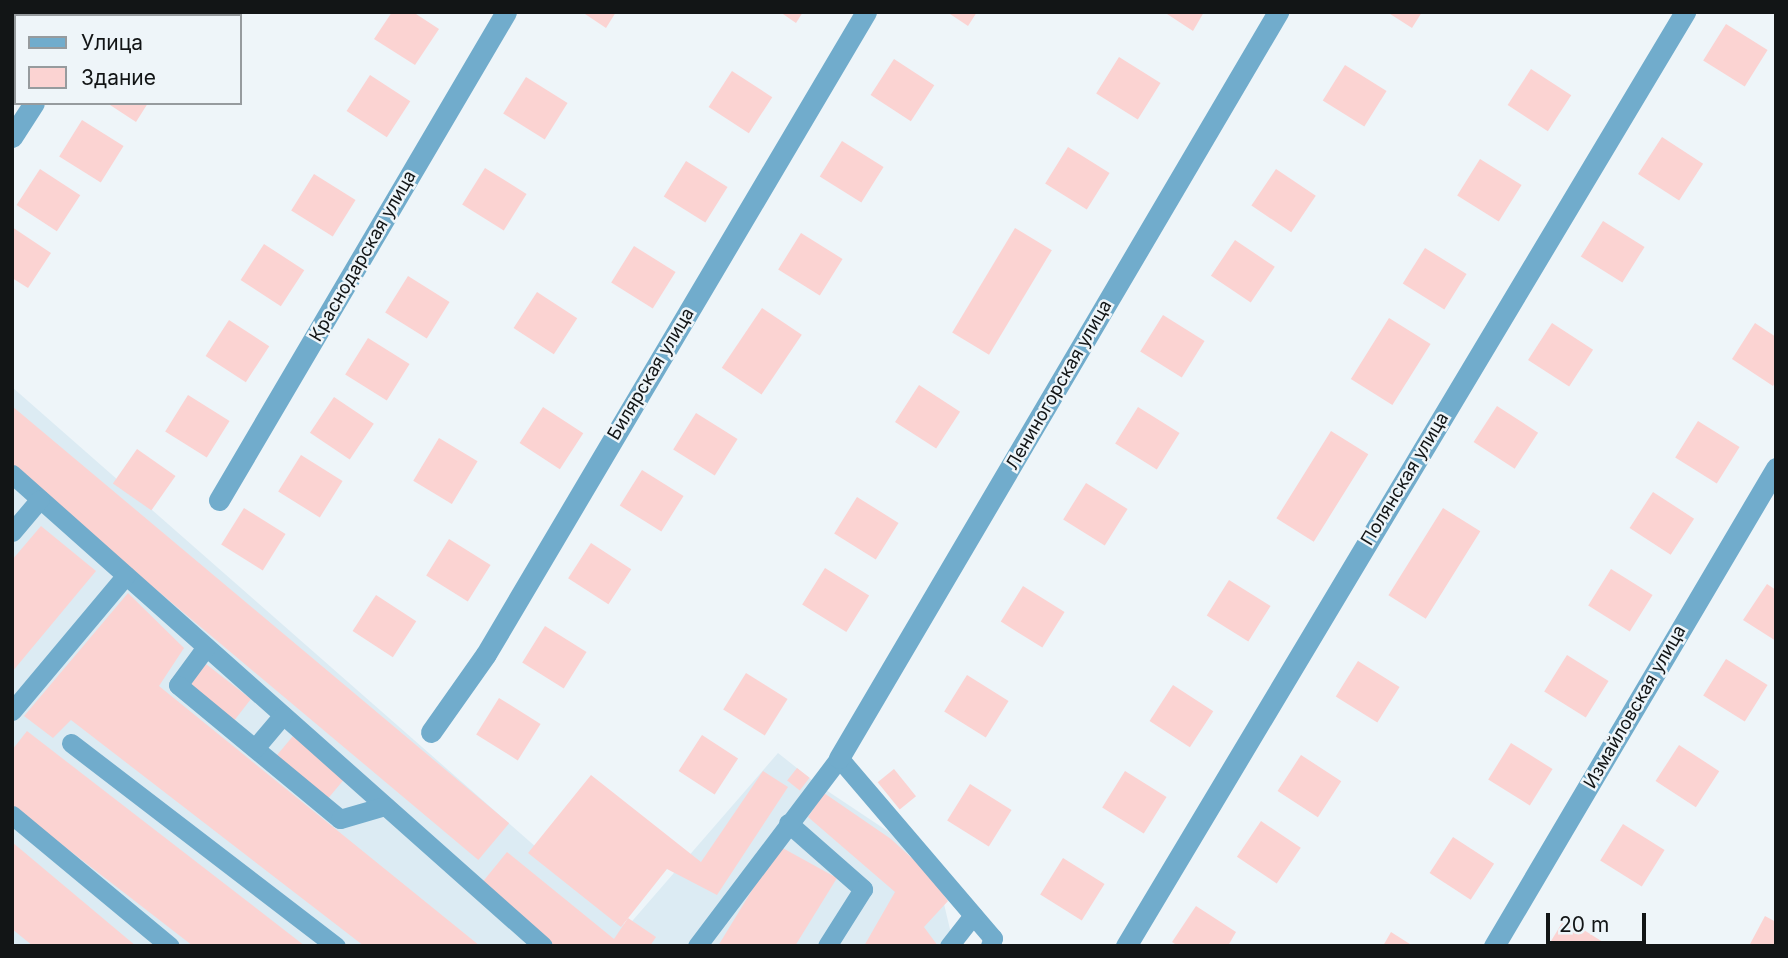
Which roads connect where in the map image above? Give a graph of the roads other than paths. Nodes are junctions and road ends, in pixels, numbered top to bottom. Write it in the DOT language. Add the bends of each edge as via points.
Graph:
graph roads {
  1 [pos="506,12"];
  2 [pos="866,12"];
  3 [pos="1278,12"];
  4 [pos="1685,12"];
  5 [pos="33,105"];
  6 [pos="12,137"];
  7 [pos="1776,468"];
  8 [pos="12,474"];
  9 [pos="40,499"];
  10 [pos="219,500"];
  11 [pos="12,532"];
  12 [pos="126,575"];
  13 [pos="206,647"];
  14 [pos="12,711"];
  15 [pos="283,715"];
  16 [pos="430,732"];
  17 [pos="71,743"];
  18 [pos="255,748"];
  19 [pos="839,758"];
  20 [pos="385,806"];
  21 [pos="12,815"];
  22 [pos="788,823"];
  23 [pos="973,915"];
  24 [pos="170,946"];
  25 [pos="336,946"];
  26 [pos="543,946"];
  27 [pos="697,946"];
  28 [pos="827,946"];
  29 [pos="949,946"];
  30 [pos="990,946"];
  31 [pos="1126,946"];
  32 [pos="1494,946"];
  1 -- 10 [label="street, Краснодарская улица"];
  2 -- 16 [label="street, Билярская улица" via="486,654"];
  3 -- 19 [label="street, Лениногорская улица"];
  4 -- 31 [label="street, Полянская улица"];
  5 -- 6 [label="street"];
  7 -- 32 [label="street, Измайловская улица"];
  8 -- 9 [label="lane"];
  9 -- 11 [label="lane"];
  9 -- 12 [label="lane"];
  12 -- 13 [label="lane"];
  12 -- 14 [label="lane"];
  13 -- 15 [label="lane"];
  13 -- 18 [label="lane" via="178,685"];
  15 -- 18 [label="lane"];
  15 -- 20 [label="lane"];
  17 -- 25 [label="lane"];
  18 -- 20 [label="lane" via="340,819"];
  19 -- 22 [label="lane"];
  19 -- 23 [label="lane"];
  20 -- 26 [label="lane"];
  21 -- 24 [label="lane"];
  22 -- 27 [label="lane"];
  22 -- 28 [label="lane" via="863,889"];
  23 -- 29 [label="lane"];
  23 -- 30 [label="lane" via="993,938"];
}
